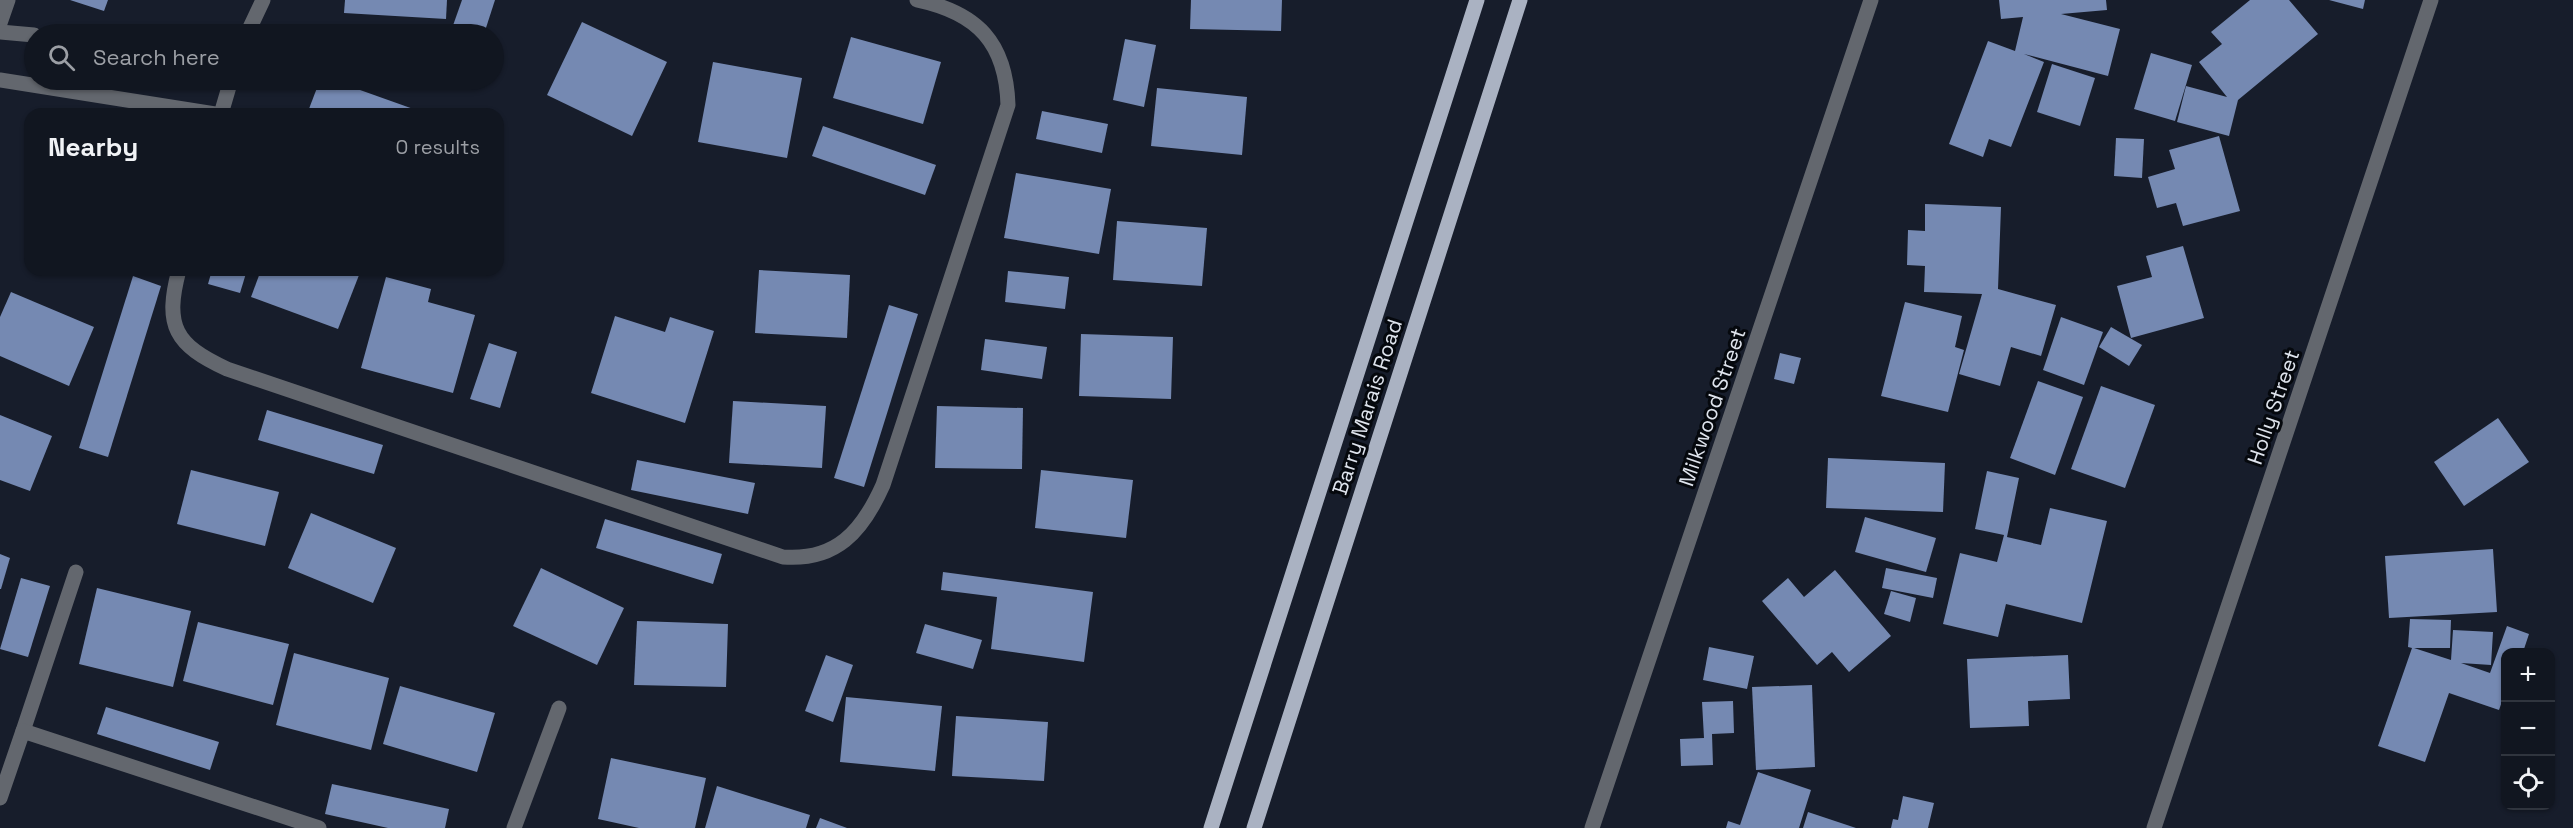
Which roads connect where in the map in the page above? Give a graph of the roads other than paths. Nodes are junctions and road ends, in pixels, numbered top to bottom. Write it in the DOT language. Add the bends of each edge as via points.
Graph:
graph roads {
  1 [pos="8,0"];
  2 [pos="263,0"];
  3 [pos="917,0"];
  4 [pos="1477,0"];
  5 [pos="1520,0"];
  6 [pos="1871,0"];
  7 [pos="2431,0"];
  8 [pos="0,23"];
  9 [pos="252,24"];
  10 [pos="0,32"];
  11 [pos="24,34"];
  12 [pos="0,80"];
  13 [pos="24,84"];
  14 [pos="63,90"];
  15 [pos="228,90"];
  16 [pos="177,108"];
  17 [pos="223,108"];
  18 [pos="178,276"];
  19 [pos="76,572"];
  20 [pos="559,708"];
  21 [pos="24,731"];
  22 [pos="0,798"];
  23 [pos="319,828"];
  24 [pos="514,828"];
  25 [pos="1211,828"];
  26 [pos="1254,828"];
  27 [pos="1592,828"];
  28 [pos="2154,828"];
  1 -- 8 [label="street"];
  2 -- 9 [label="street"];
  3 -- 18 [label="street" via="936,4 985,33 1001,57 1008,105 883,485 873,509 854,533 824,554 783,557 227,369 188,347 178,332 173,314"];
  4 -- 25 [label="main road, Barry Marais Road"];
  5 -- 26 [label="main road, Barry Marais Road"];
  6 -- 27 [label="street, Milkwood Street"];
  7 -- 28 [label="street, Holly Street"];
  10 -- 11 [label="street"];
  12 -- 13 [label="street"];
  14 -- 16 [label="street"];
  15 -- 17 [label="street"];
  19 -- 21 [label="street"];
  20 -- 24 [label="street"];
  21 -- 22 [label="street"];
  21 -- 23 [label="street"];
}
